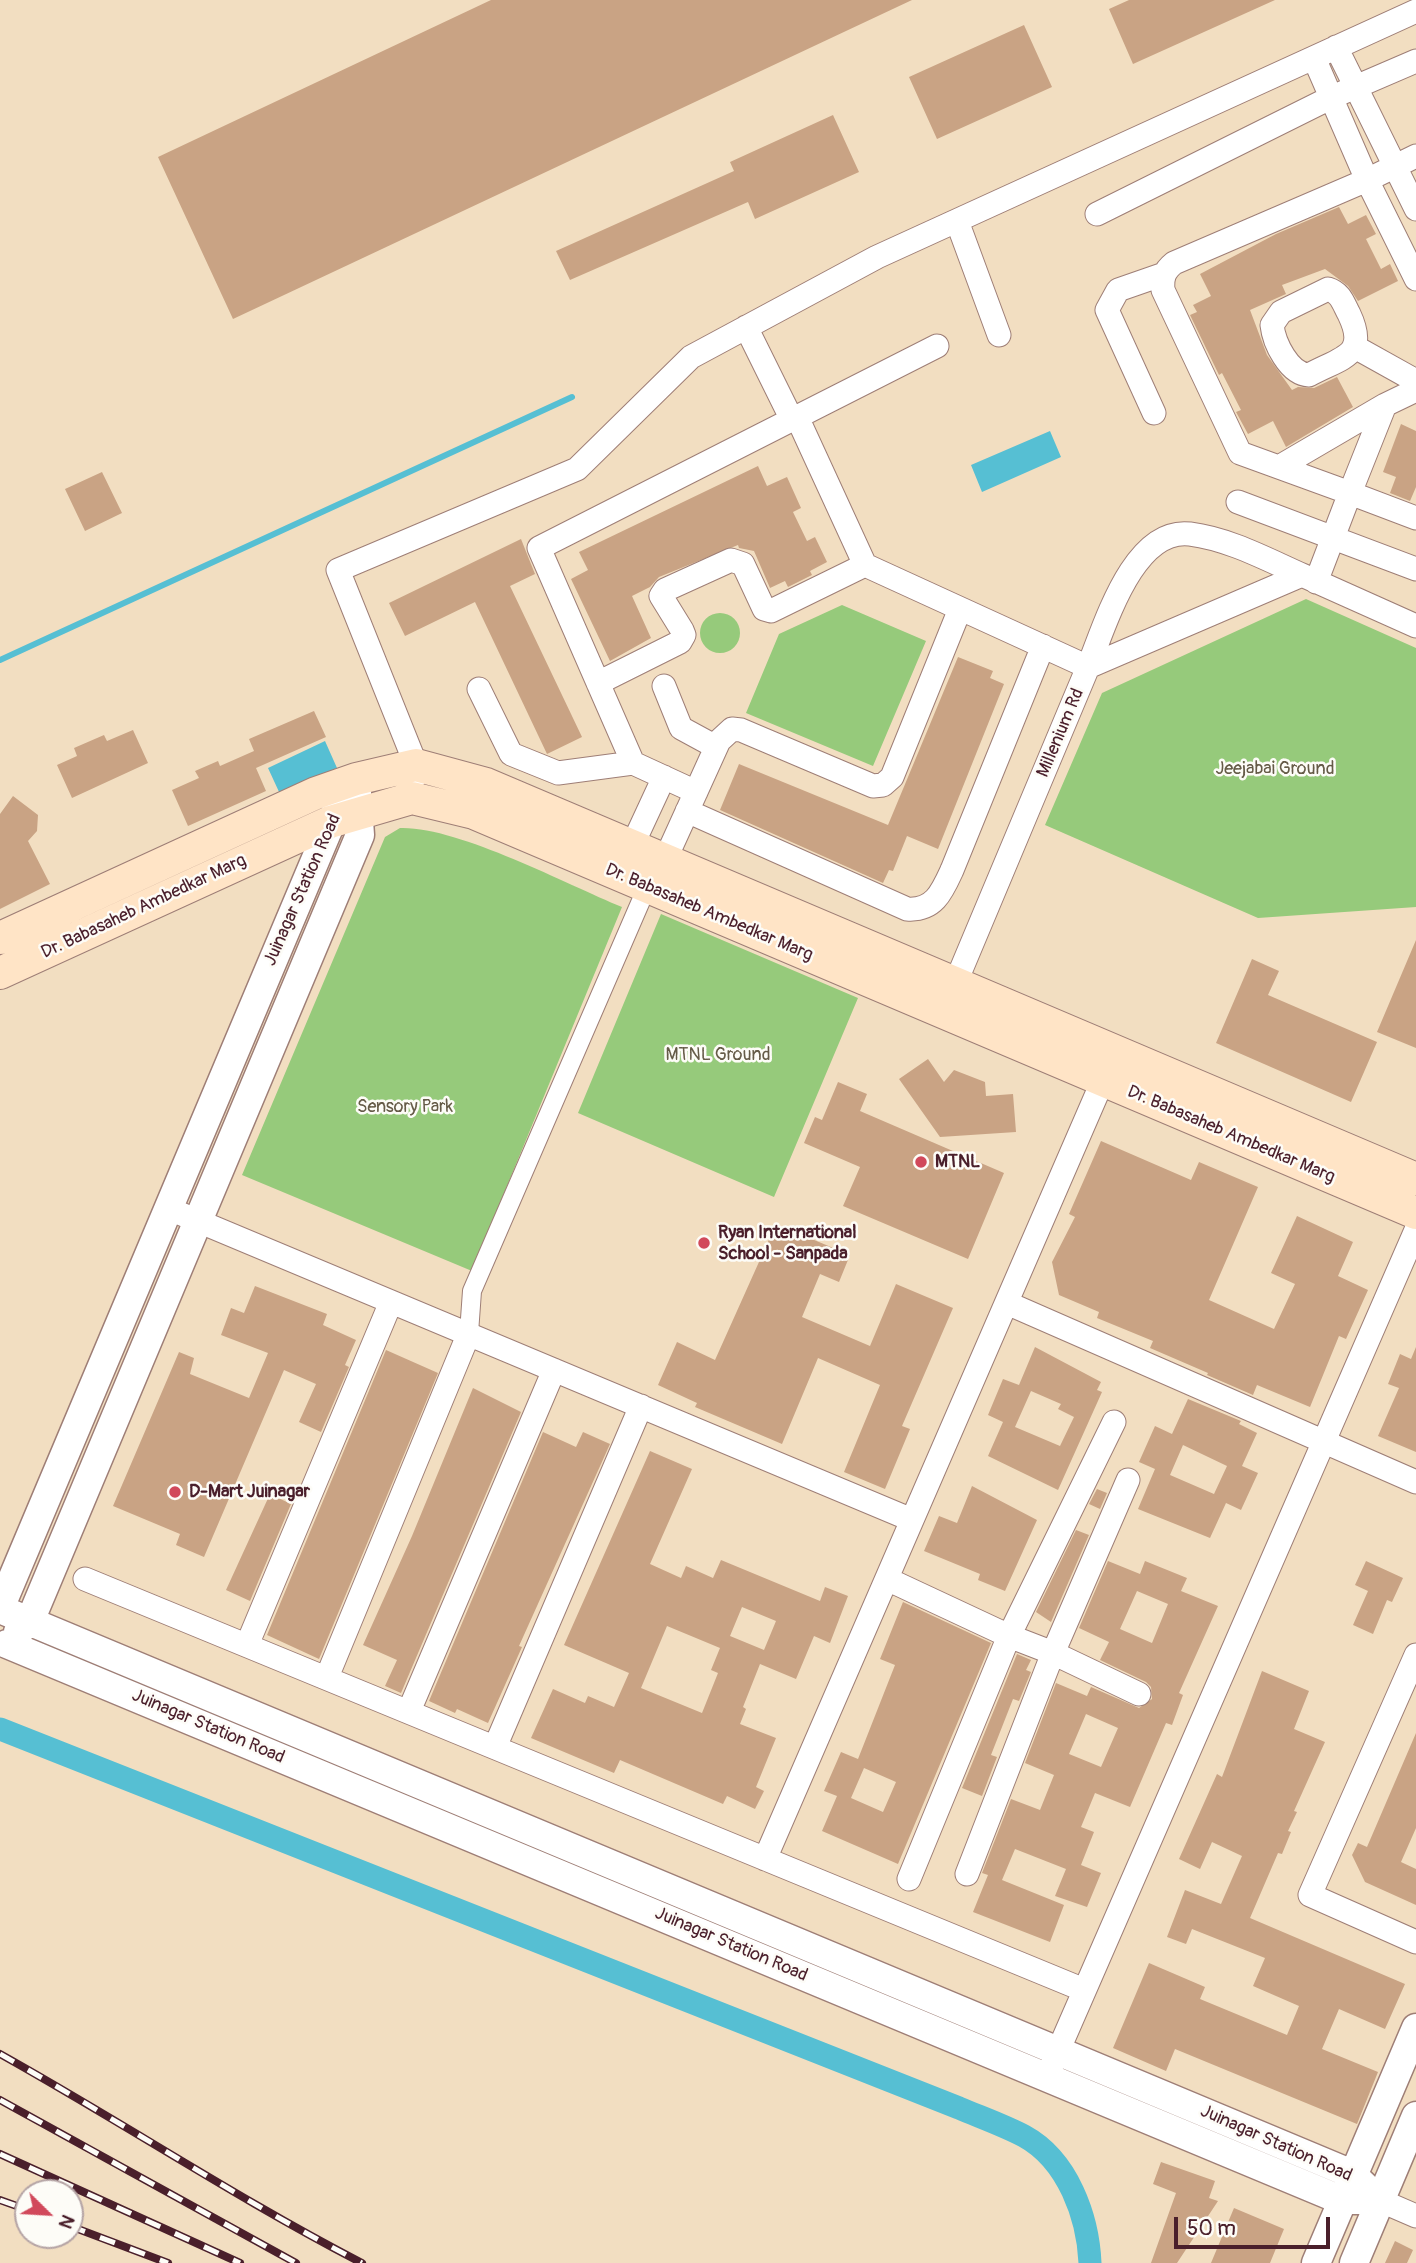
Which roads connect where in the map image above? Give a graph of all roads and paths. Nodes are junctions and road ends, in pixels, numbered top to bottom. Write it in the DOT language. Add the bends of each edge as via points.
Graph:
graph roads {
  1 [pos="1416,11"];
  2 [pos="1336,47"];
  3 [pos="1314,58"];
  4 [pos="1416,61"];
  5 [pos="1354,87"];
  6 [pos="1330,98"];
  7 [pos="1416,156"];
  8 [pos="1394,166"];
  9 [pos="1367,180"];
  10 [pos="1416,209"];
  11 [pos="1097,214"];
  12 [pos="957,221"];
  13 [pos="1164,274"];
  14 [pos="1416,279"];
  15 [pos="746,327"];
  16 [pos="999,335"];
  17 [pos="937,346"];
  18 [pos="1355,347"];
  19 [pos="1416,381"];
  20 [pos="1416,390"];
  21 [pos="1385,405"];
  22 [pos="1154,413"];
  23 [pos="794,418"];
  24 [pos="1279,467"];
  25 [pos="1350,493"];
  26 [pos="1238,502"];
  27 [pos="1416,518"];
  28 [pos="1333,537"];
  29 [pos="864,565"];
  30 [pos="1416,569"];
  31 [pos="1309,578"];
  32 [pos="960,609"];
  33 [pos="1416,626"];
  34 [pos="1042,646"];
  35 [pos="1088,667"];
  36 [pos="598,683"];
  37 [pos="664,686"];
  38 [pos="479,689"];
  39 [pos="716,747"];
  40 [pos="633,763"];
  41 [pos="416,765"];
  42 [pos="664,778"];
  43 [pos="356,779"];
  44 [pos="412,799"];
  45 [pos="691,802"];
  46 [pos="344,818"];
  47 [pos="632,846"];
  48 [pos="665,860"];
  49 [pos="647,887"];
  50 [pos="0,938"];
  51 [pos="0,973"];
  52 [pos="956,983"];
  53 [pos="943,1012"];
  54 [pos="1103,1080"];
  55 [pos="1416,1179"];
  56 [pos="167,1208"];
  57 [pos="1416,1213"];
  58 [pos="198,1221"];
  59 [pos="1416,1230"];
  60 [pos="391,1302"];
  61 [pos="1007,1303"];
  62 [pos="468,1333"];
  63 [pos="554,1370"];
  64 [pos="641,1406"];
  65 [pos="1114,1422"];
  66 [pos="1324,1442"];
  67 [pos="1128,1480"];
  68 [pos="1416,1482"];
  69 [pos="912,1520"];
  70 [pos="85,1579"];
  71 [pos="887,1579"];
  72 [pos="0,1609"];
  73 [pos="30,1621"];
  74 [pos="1009,1636"];
  75 [pos="7,1644"];
  76 [pos="247,1644"];
  77 [pos="1053,1653"];
  78 [pos="1416,1655"];
  79 [pos="327,1677"];
  80 [pos="1139,1694"];
  81 [pos="409,1711"];
  82 [pos="495,1747"];
  83 [pos="765,1858"];
  84 [pos="967,1874"];
  85 [pos="909,1879"];
  86 [pos="1416,1942"];
  87 [pos="1084,1990"];
  88 [pos="1416,2028"];
  89 [pos="1058,2051"];
  90 [pos="1046,2077"];
  91 [pos="1416,2116"];
  92 [pos="1352,2174"];
  93 [pos="1341,2200"];
  94 [pos="1379,2200"];
  95 [pos="1416,2216"];
  96 [pos="1316,2263"];
  97 [pos="1354,2263"];
  1 -- 2 [label="street"];
  2 -- 3 [label="street"];
  2 -- 5 [label="street"];
  3 -- 6 [label="street"];
  3 -- 12 [label="street"];
  4 -- 5 [label="street"];
  5 -- 6 [label="street"];
  5 -- 8 [label="street"];
  6 -- 9 [label="street"];
  6 -- 11 [label="street"];
  7 -- 8 [label="street"];
  8 -- 9 [label="street"];
  8 -- 10 [label="street"];
  9 -- 13 [label="street" via="1174,263"];
  9 -- 14 [label="street"];
  12 -- 15 [label="street" via="877,257"];
  12 -- 16 [label="street"];
  13 -- 22 [label="street" via="1118,290 1107,310"];
  13 -- 24 [label="street" via="1163,290 1240,453"];
  15 -- 23 [label="street"];
  15 -- 41 [label="street" via="691,357 577,469 338,570"];
  17 -- 23 [label="street"];
  18 -- 19 [label="street"];
  20 -- 21 [label="street"];
  21 -- 24 [label="street"];
  21 -- 25 [label="street"];
  23 -- 29 [label="street"];
  23 -- 36 [label="street" via="539,548"];
  24 -- 25 [label="street"];
  25 -- 27 [label="street"];
  25 -- 28 [label="street"];
  26 -- 28 [label="street"];
  28 -- 30 [label="street"];
  28 -- 31 [label="street"];
  29 -- 32 [label="street"];
  29 -- 36 [label="street" via="771,611 764,609 743,564 731,560 665,590 661,596 682,630 680,642"];
  31 -- 33 [label="street"];
  31 -- 35 [label="street, Millenium Rd"];
  31 -- 35 [label="street" via="1231,544 1187,533 1156,541 1133,566"];
  32 -- 34 [label="street"];
  32 -- 39 [label="street" via="892,777 883,785 873,786 741,730 725,732"];
  34 -- 35 [label="street"];
  34 -- 45 [label="street" via="952,870 930,906 907,909"];
  35 -- 52 [label="street, Millenium Rd"];
  36 -- 40 [label="street"];
  37 -- 39 [label="street" via="681,728"];
  38 -- 40 [label="street" via="510,754 558,773"];
  39 -- 45 [label="street"];
  40 -- 42 [label="street"];
  41 -- 43 [label="main road, Dr. Babasaheb Ambedkar Marg"];
  41 -- 44 [label="street"];
  41 -- 47 [label="main road, Dr. Babasaheb Ambedkar Marg" via="486,784"];
  42 -- 45 [label="street"];
  42 -- 47 [label="street"];
  43 -- 46 [label="street, Juinagar Station Road"];
  43 -- 50 [label="main road, Dr. Babasaheb Ambedkar Marg" via="316,793"];
  44 -- 46 [label="main road, Dr. Babasaheb Ambedkar Marg"];
  44 -- 49 [label="main road, Dr. Babasaheb Ambedkar Marg" via="474,813"];
  45 -- 48 [label="street"];
  46 -- 51 [label="main road, Dr. Babasaheb Ambedkar Marg"];
  46 -- 56 [label="street, Juinagar Station Road"];
  46 -- 58 [label="street, Juinagar Station Road" via="360,835"];
  47 -- 48 [label="main road, Dr. Babasaheb Ambedkar Marg"];
  48 -- 52 [label="main road, Dr. Babasaheb Ambedkar Marg"];
  49 -- 53 [label="main road, Dr. Babasaheb Ambedkar Marg"];
  49 -- 62 [label="street" via="472,1291"];
  52 -- 53 [label="street, Millenium Rd"];
  52 -- 55 [label="main road, Dr. Babasaheb Ambedkar Marg"];
  53 -- 54 [label="main road, Dr. Babasaheb Ambedkar Marg"];
  54 -- 57 [label="main road, Dr. Babasaheb Ambedkar Marg"];
  54 -- 61 [label="street"];
  56 -- 58 [label="street"];
  56 -- 72 [label="street, Juinagar Station Road"];
  58 -- 60 [label="street"];
  58 -- 73 [label="street, Juinagar Station Road"];
  59 -- 66 [label="street"];
  60 -- 62 [label="street"];
  60 -- 76 [label="street"];
  61 -- 66 [label="street"];
  61 -- 69 [label="street"];
  62 -- 63 [label="street"];
  62 -- 79 [label="street"];
  63 -- 64 [label="street"];
  63 -- 81 [label="street"];
  64 -- 69 [label="street"];
  64 -- 82 [label="street"];
  65 -- 74 [label="street"];
  66 -- 68 [label="street"];
  66 -- 87 [label="street"];
  67 -- 77 [label="street"];
  69 -- 71 [label="street"];
  70 -- 76 [label="street"];
  71 -- 74 [label="street"];
  71 -- 83 [label="street"];
  72 -- 73 [label="street, Juinagar Station Road"];
  72 -- 75 [label="street"];
  73 -- 75 [label="street, Juinagar Station Road"];
  73 -- 89 [label="street, Juinagar Station Road"];
  74 -- 77 [label="street"];
  74 -- 85 [label="street"];
  75 -- 90 [label="street, Juinagar Station Road"];
  76 -- 79 [label="street"];
  77 -- 80 [label="street"];
  77 -- 84 [label="street"];
  78 -- 86 [label="street" via="1310,1895"];
  79 -- 81 [label="street"];
  81 -- 82 [label="street"];
  82 -- 83 [label="street"];
  83 -- 87 [label="street"];
  87 -- 89 [label="street"];
  88 -- 92 [label="street"];
  89 -- 90 [label="street"];
  89 -- 92 [label="street, Juinagar Station Road"];
  90 -- 93 [label="street, Juinagar Station Road"];
  91 -- 94 [label="street"];
  92 -- 93 [label="street"];
  92 -- 94 [label="street, Juinagar Station Road"];
  93 -- 94 [label="street, Juinagar Station Road"];
  93 -- 96 [label="street"];
  94 -- 95 [label="street"];
  94 -- 97 [label="street"];
}
